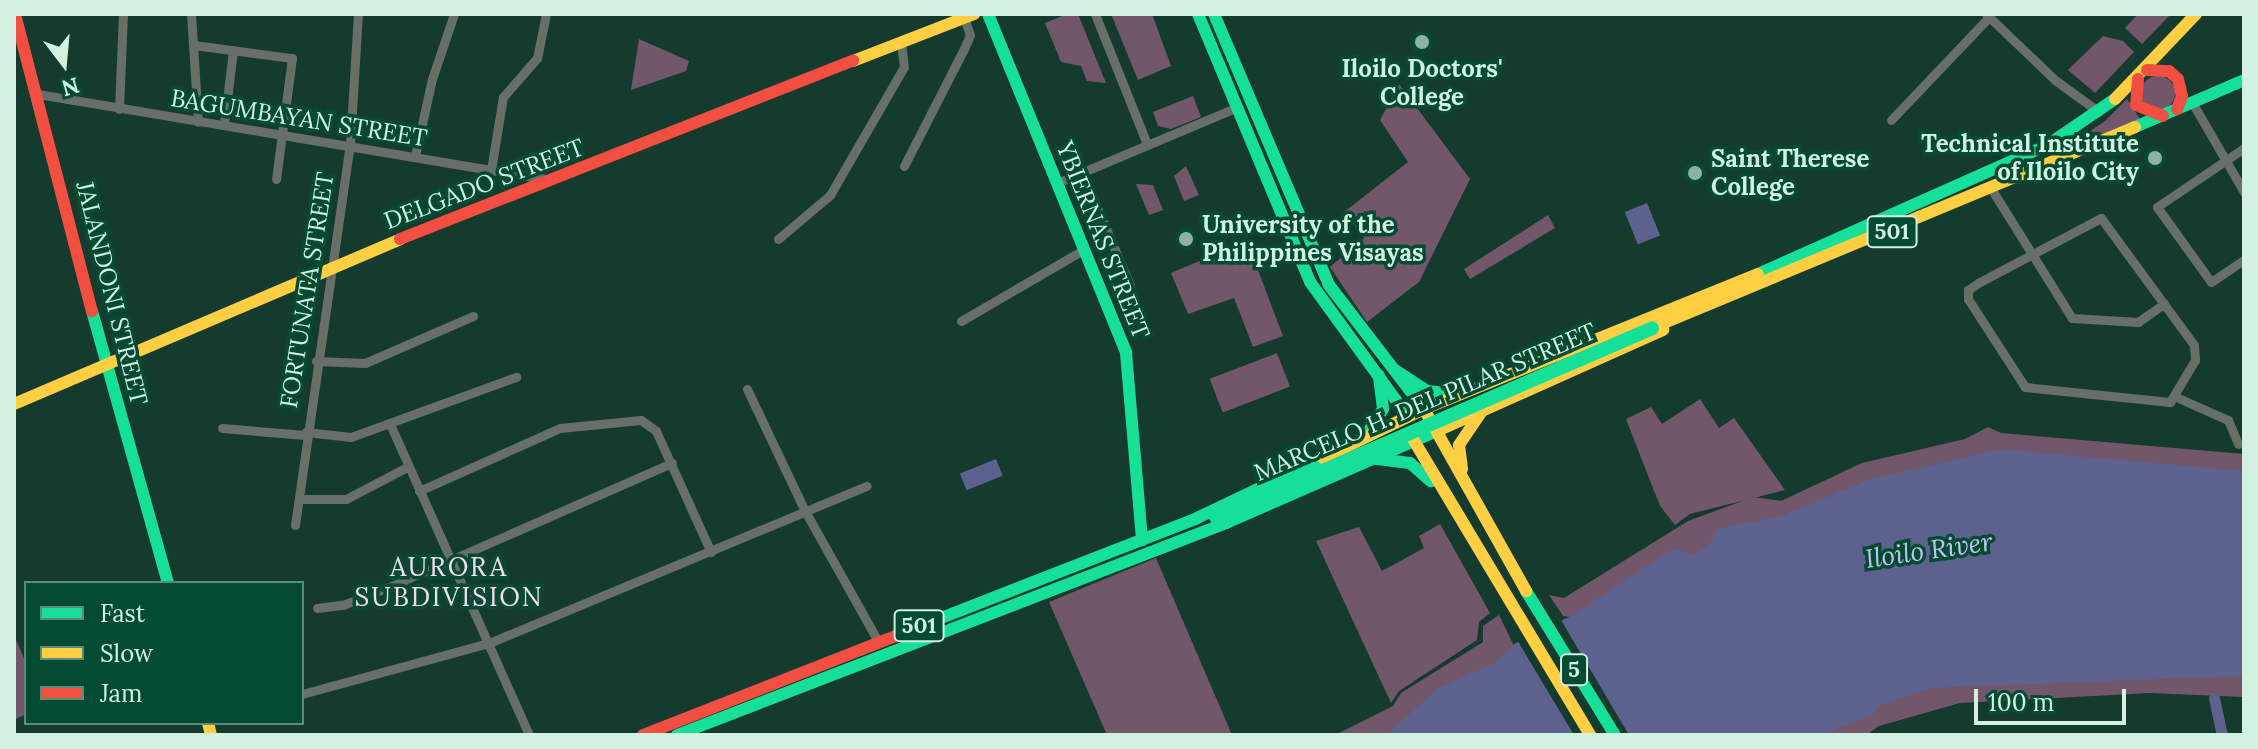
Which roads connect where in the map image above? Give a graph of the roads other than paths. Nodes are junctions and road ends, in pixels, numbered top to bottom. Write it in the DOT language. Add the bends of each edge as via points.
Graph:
graph roads {
  1 [pos="15,14"];
  2 [pos="123,14"];
  3 [pos="191,14"];
  4 [pos="358,14"];
  5 [pos="454,14"];
  6 [pos="546,14"];
  7 [pos="988,14"];
  8 [pos="1095,14"];
  9 [pos="1198,14"];
  10 [pos="1214,14"];
  11 [pos="2196,14"];
  12 [pos="969,16"];
  13 [pos="1987,16"];
  14 [pos="901,43"];
  15 [pos="194,45"];
  16 [pos="233,51"];
  17 [pos="2143,74"];
  18 [pos="2244,80"];
  19 [pos="38,94"];
  20 [pos="2193,104"];
  21 [pos="1235,108"];
  22 [pos="119,109"];
  23 [pos="2099,112"];
  24 [pos="2170,113"];
  25 [pos="1891,120"];
  26 [pos="198,122"];
  27 [pos="224,124"];
  28 [pos="284,135"];
  29 [pos="350,144"];
  30 [pos="1147,144"];
  31 [pos="2244,148"];
  32 [pos="415,156"];
  33 [pos="2222,161"];
  34 [pos="904,166"];
  35 [pos="491,170"];
  36 [pos="1082,172"];
  37 [pos="276,179"];
  38 [pos="554,180"];
  39 [pos="1057,183"];
  40 [pos="1992,190"];
  41 [pos="2244,192"];
  42 [pos="778,239"];
  43 [pos="1083,250"];
  44 [pos="2031,253"];
  45 [pos="2244,260"];
  46 [pos="333,265"];
  47 [pos="1130,285"];
  48 [pos="2164,304"];
  49 [pos="473,316"];
  50 [pos="961,321"];
  51 [pos="1660,324"];
  52 [pos="316,361"];
  53 [pos="105,363"];
  54 [pos="1395,370"];
  55 [pos="1379,375"];
  56 [pos="516,377"];
  57 [pos="747,389"];
  58 [pos="1464,394"];
  59 [pos="2176,397"];
  60 [pos="14,404"];
  61 [pos="1424,409"];
  62 [pos="1481,412"];
  63 [pos="1402,419"];
  64 [pos="390,424"];
  65 [pos="222,428"];
  66 [pos="1437,431"];
  67 [pos="306,434"];
  68 [pos="1363,438"];
  69 [pos="1414,442"];
  70 [pos="2238,444"];
  71 [pos="1372,459"];
  72 [pos="672,463"];
  73 [pos="407,467"];
  74 [pos="1465,482"];
  75 [pos="867,486"];
  76 [pos="419,491"];
  77 [pos="1444,494"];
  78 [pos="299,499"];
  79 [pos="805,511"];
  80 [pos="1206,521"];
  81 [pos="295,525"];
  82 [pos="1142,540"];
  83 [pos="711,552"];
  84 [pos="453,558"];
  85 [pos="1521,580"];
  86 [pos="167,581"];
  87 [pos="1501,590"];
  88 [pos="317,608"];
  89 [pos="878,641"];
  90 [pos="489,643"];
  91 [pos="845,662"];
  92 [pos="304,693"];
  93 [pos="529,735"];
  94 [pos="643,735"];
  95 [pos="677,735"];
  96 [pos="1590,735"];
  97 [pos="1615,735"];
  1 -- 19 [label="main road, JALANDONI STREET"];
  2 -- 22 [label="street"];
  3 -- 15 [label="street"];
  4 -- 29 [label="street, FORTUNATA STREET"];
  5 -- 32 [label="street"];
  6 -- 35 [label="street" via="537,58 503,97"];
  7 -- 39 [label="main road, YBIERNAS STREET"];
  8 -- 30 [label="street"];
  9 -- 21 [label="main road"];
  10 -- 54 [label="main road" via="1329,285"];
  11 -- 17 [label="main road, MARCELO H. DEL PILAR STREET / 501"];
  12 -- 14 [label="main road, DELGADO STREET"];
  12 -- 34 [label="street" via="970,35"];
  13 -- 23 [label="street" via="2055,80"];
  13 -- 25 [label="street"];
  14 -- 38 [label="main road, DELGADO STREET"];
  14 -- 42 [label="street" via="904,67 830,195"];
  15 -- 16 [label="street"];
  15 -- 26 [label="street"];
  16 -- 27 [label="street"];
  16 -- 28 [label="street" via="292,58"];
  17 -- 23 [label="main road, MARCELO H. DEL PILAR STREET / 501"];
  17 -- 24 [label="main road" via="2136,105 2150,115"];
  17 -- 24 [label="main road" via="2169,71 2178,79 2182,96"];
  18 -- 20 [label="main road, 501"];
  19 -- 22 [label="street, BAGUMBAYAN STREET"];
  19 -- 53 [label="main road, JALANDONI STREET"];
  20 -- 24 [label="main road, 501"];
  20 -- 33 [label="street"];
  21 -- 30 [label="street"];
  21 -- 55 [label="main road" via="1310,282"];
  22 -- 26 [label="street, BAGUMBAYAN STREET"];
  23 -- 51 [label="main road, MARCELO H. DEL PILAR STREET / 501" via="2046,146"];
  24 -- 40 [label="main road, MARCELO H. DEL PILAR STREET / 501"];
  26 -- 27 [label="street, BAGUMBAYAN STREET"];
  27 -- 28 [label="street, BAGUMBAYAN STREET"];
  28 -- 29 [label="street, BAGUMBAYAN STREET"];
  28 -- 37 [label="street"];
  29 -- 32 [label="street, BAGUMBAYAN STREET"];
  29 -- 46 [label="street, FORTUNATA STREET"];
  30 -- 36 [label="street"];
  31 -- 33 [label="street"];
  32 -- 35 [label="street, BAGUMBAYAN STREET"];
  33 -- 41 [label="street"];
  33 -- 45 [label="street" via="2157,207 2211,282"];
  35 -- 38 [label="street, BAGUMBAYAN STREET"];
  36 -- 39 [label="street"];
  36 -- 47 [label="street"];
  38 -- 46 [label="main road, DELGADO STREET"];
  39 -- 43 [label="main road, YBIERNAS STREET"];
  40 -- 44 [label="street"];
  40 -- 51 [label="main road, MARCELO H. DEL PILAR STREET / 501"];
  43 -- 50 [label="street"];
  43 -- 82 [label="main road, YBIERNAS STREET" via="1126,353"];
  44 -- 48 [label="street" via="2072,318 2138,322"];
  44 -- 48 [label="street" via="2101,218"];
  44 -- 59 [label="street" via="1968,290 1968,299 2025,387 2162,403"];
  46 -- 52 [label="street, FORTUNATA STREET"];
  46 -- 53 [label="main road, DELGADO STREET"];
  48 -- 59 [label="street" via="2196,352"];
  49 -- 52 [label="street" via="365,363"];
  51 -- 58 [label="main road, MARCELO H. DEL PILAR STREET" via="1645,318"];
  51 -- 62 [label="main road, MARCELO H. DEL PILAR STREET"];
  51 -- 80 [label="main road, MARCELO H. DEL PILAR STREET / 501, bridge"];
  52 -- 67 [label="street, FORTUNATA STREET"];
  53 -- 60 [label="main road, DELGADO STREET"];
  53 -- 86 [label="main road, JALANDONI STREET"];
  54 -- 58 [label="main road" via="1427,391"];
  54 -- 61 [label="main road"];
  55 -- 63 [label="main road" via="1403,410"];
  55 -- 68 [label="main road" via="1383,409"];
  56 -- 64 [label="street"];
  57 -- 79 [label="street"];
  58 -- 61 [label="main road, MARCELO H. DEL PILAR STREET"];
  59 -- 70 [label="street" via="2228,420"];
  61 -- 63 [label="main road, MARCELO H. DEL PILAR STREET"];
  61 -- 66 [label="main road, 5"];
  62 -- 66 [label="main road, MARCELO H. DEL PILAR STREET"];
  62 -- 74 [label="main road" via="1459,445"];
  63 -- 68 [label="main road, MARCELO H. DEL PILAR STREET"];
  63 -- 69 [label="main road, 5"];
  64 -- 67 [label="street" via="344,438"];
  64 -- 73 [label="street"];
  65 -- 67 [label="street"];
  66 -- 69 [label="main road, MARCELO H. DEL PILAR STREET"];
  66 -- 74 [label="main road, 5"];
  67 -- 78 [label="street, FORTUNATA STREET"];
  68 -- 80 [label="main road, MARCELO H. DEL PILAR STREET"];
  69 -- 71 [label="main road, MARCELO H. DEL PILAR STREET"];
  69 -- 77 [label="main road, 5"];
  71 -- 77 [label="main road" via="1410,463"];
  71 -- 80 [label="main road, MARCELO H. DEL PILAR STREET"];
  72 -- 76 [label="street" via="653,427 641,420 570,425"];
  72 -- 83 [label="street"];
  72 -- 84 [label="street"];
  73 -- 76 [label="street"];
  73 -- 78 [label="street" via="346,499"];
  74 -- 85 [label="main road, 5"];
  75 -- 79 [label="street"];
  76 -- 84 [label="street"];
  77 -- 87 [label="main road, 5"];
  78 -- 81 [label="street, FORTUNATA STREET"];
  79 -- 83 [label="street"];
  79 -- 89 [label="street"];
  80 -- 82 [label="main road, 501"];
  80 -- 91 [label="main road, 501"];
  82 -- 89 [label="main road, 501"];
  83 -- 90 [label="street"];
  84 -- 88 [label="street" via="343,605"];
  84 -- 90 [label="street"];
  85 -- 87 [label="main road"];
  85 -- 97 [label="main road, 5"];
  87 -- 96 [label="main road, 5"];
  89 -- 91 [label="main road, 501"];
  90 -- 92 [label="street"];
  90 -- 93 [label="street"];
  91 -- 94 [label="main road, 501"];
  91 -- 95 [label="main road, 501"];
}
